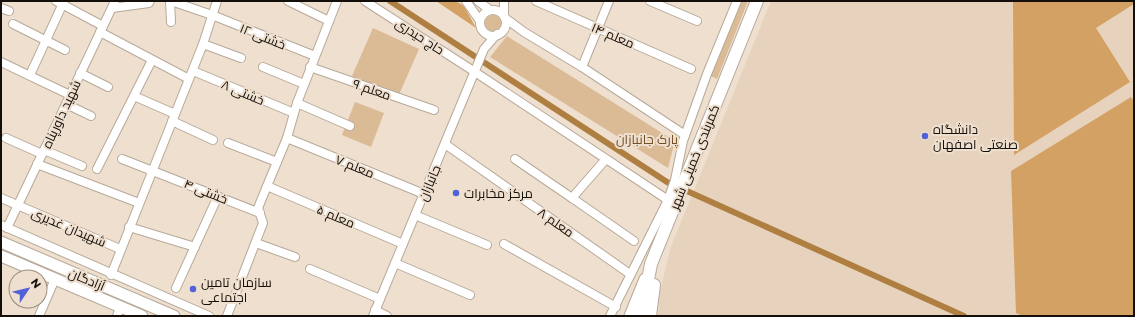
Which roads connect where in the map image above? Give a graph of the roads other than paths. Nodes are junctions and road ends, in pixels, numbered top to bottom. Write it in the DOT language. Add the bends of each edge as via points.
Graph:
graph roads {
  1 [pos="150,1"];
  2 [pos="170,1"];
  3 [pos="217,1"];
  4 [pos="288,1"];
  5 [pos="337,1"];
  6 [pos="365,1"];
  7 [pos="467,1"];
  8 [pos="478,1"];
  9 [pos="500,1"];
  10 [pos="504,1"];
  11 [pos="536,1"];
  12 [pos="609,1"];
  13 [pos="650,1"];
  14 [pos="737,1"];
  15 [pos="757,1"];
  16 [pos="764,1"];
  17 [pos="61,2"];
  18 [pos="113,4"];
  19 [pos="1,8"];
  20 [pos="490,10"];
  21 [pos="10,11"];
  22 [pos="212,15"];
  23 [pos="504,17"];
  24 [pos="329,21"];
  25 [pos="697,21"];
  26 [pos="171,22"];
  27 [pos="13,24"];
  28 [pos="481,25"];
  29 [pos="598,28"];
  30 [pos="102,29"];
  31 [pos="500,32"];
  32 [pos="524,32"];
  33 [pos="46,41"];
  34 [pos="203,44"];
  35 [pos="484,49"];
  36 [pos="65,50"];
  37 [pos="315,56"];
  38 [pos="241,58"];
  39 [pos="152,60"];
  40 [pos="1,62"];
  41 [pos="262,67"];
  42 [pos="310,67"];
  43 [pos="582,67"];
  44 [pos="691,69"];
  45 [pos="192,71"];
  46 [pos="475,72"];
  47 [pos="80,74"];
  48 [pos="30,75"];
  49 [pos="189,80"];
  50 [pos="304,84"];
  51 [pos="108,87"];
  52 [pos="70,95"];
  53 [pos="134,96"];
  54 [pos="297,103"];
  55 [pos="66,104"];
  56 [pos="434,110"];
  57 [pos="294,113"];
  58 [pos="91,116"];
  59 [pos="173,118"];
  60 [pos="350,126"];
  61 [pos="685,135"];
  62 [pos="6,138"];
  63 [pos="287,138"];
  64 [pos="213,140"];
  65 [pos="228,143"];
  66 [pos="445,144"];
  67 [pos="43,152"];
  68 [pos="698,154"];
  69 [pos="122,159"];
  70 [pos="515,159"];
  71 [pos="606,159"];
  72 [pos="277,162"];
  73 [pos="37,164"];
  74 [pos="82,166"];
  75 [pos="98,169"];
  76 [pos="152,170"];
  77 [pos="269,187"];
  78 [pos="424,194"];
  79 [pos="218,196"];
  80 [pos="1,198"];
  81 [pos="572,198"];
  82 [pos="674,198"];
  83 [pos="139,203"];
  84 [pos="18,205"];
  85 [pos="260,213"];
  86 [pos="415,215"];
  87 [pos="4,226"];
  88 [pos="129,227"];
  89 [pos="634,241"];
  90 [pos="1,242"];
  91 [pos="256,242"];
  92 [pos="403,244"];
  93 [pos="504,244"];
  94 [pos="486,245"];
  95 [pos="195,247"];
  96 [pos="120,249"];
  97 [pos="1,256"];
  98 [pos="295,257"];
  99 [pos="395,263"];
  100 [pos="651,264"];
  101 [pos="310,269"];
  102 [pos="627,272"];
  103 [pos="111,275"];
  104 [pos="55,279"];
  105 [pos="130,282"];
  106 [pos="176,288"];
  107 [pos="470,294"];
  108 [pos="380,299"];
  109 [pos="140,302"];
  110 [pos="616,307"];
  111 [pos="119,311"];
  112 [pos="374,313"];
  113 [pos="39,316"];
  114 [pos="142,316"];
  115 [pos="174,316"];
  116 [pos="209,316"];
  117 [pos="227,316"];
  118 [pos="387,316"];
  119 [pos="610,316"];
  120 [pos="630,316"];
  121 [pos="641,316"];
  122 [pos="650,316"];
  1 -- 18 [label="street"];
  2 -- 22 [label="street, خشتی ۱۲"];
  2 -- 26 [label="street"];
  3 -- 22 [label="street"];
  4 -- 24 [label="street"];
  5 -- 24 [label="street"];
  6 -- 46 [label="street, حاج حیدری"];
  7 -- 28 [label="street"];
  8 -- 20 [label="street"];
  9 -- 20 [label="street"];
  10 -- 23 [label="street"];
  11 -- 29 [label="street, معلم ۱۴"];
  12 -- 29 [label="street"];
  13 -- 25 [label="street"];
  14 -- 61 [label="street"];
  15 -- 68 [label="highway, کمربندی خمینی شهر"];
  16 -- 68 [label="highway, کمربندی خمینی شهر"];
  17 -- 30 [label="street"];
  17 -- 33 [label="street"];
  18 -- 30 [label="street, شهید داورپناه"];
  19 -- 21 [label="street"];
  20 -- 23 [label="street" via="499,11"];
  20 -- 28 [label="street" via="484,14"];
  22 -- 34 [label="street"];
  22 -- 37 [label="street, خشتی ۱۲"];
  23 -- 31 [label="street" via="506,22"];
  23 -- 32 [label="street"];
  24 -- 37 [label="street"];
  27 -- 33 [label="street"];
  28 -- 31 [label="street" via="488,34"];
  28 -- 35 [label="street"];
  29 -- 43 [label="street"];
  29 -- 44 [label="street, معلم ۱۴"];
  30 -- 39 [label="street"];
  30 -- 47 [label="street, شهید داورپناه"];
  31 -- 32 [label="street"];
  31 -- 35 [label="street"];
  32 -- 43 [label="street"];
  33 -- 36 [label="street"];
  33 -- 48 [label="street"];
  34 -- 38 [label="street"];
  34 -- 45 [label="street"];
  35 -- 46 [label="street, جانبازان"];
  37 -- 42 [label="street"];
  39 -- 49 [label="street"];
  39 -- 53 [label="street"];
  40 -- 48 [label="street"];
  41 -- 50 [label="street"];
  42 -- 50 [label="street"];
  42 -- 56 [label="street, معلم ۹"];
  43 -- 61 [label="street"];
  45 -- 49 [label="street"];
  45 -- 57 [label="street, خشتی ۸"];
  46 -- 66 [label="street, جانبازان"];
  46 -- 71 [label="street, حاج حیدری"];
  47 -- 51 [label="street"];
  47 -- 52 [label="street, شهید داورپناه"];
  48 -- 52 [label="street"];
  49 -- 59 [label="street"];
  50 -- 54 [label="street"];
  52 -- 55 [label="street, شهید داورپناه"];
  53 -- 59 [label="street"];
  53 -- 75 [label="street"];
  54 -- 57 [label="street"];
  54 -- 60 [label="street"];
  55 -- 58 [label="street"];
  55 -- 67 [label="street, شهید داورپناه"];
  57 -- 63 [label="street"];
  59 -- 64 [label="street"];
  59 -- 76 [label="street"];
  61 -- 82 [label="street"];
  62 -- 67 [label="street"];
  63 -- 72 [label="street"];
  63 -- 78 [label="street, معلم ۷"];
  65 -- 72 [label="street"];
  66 -- 78 [label="street, جانبازان"];
  66 -- 102 [label="street, معلم ۸"];
  67 -- 73 [label="street, شهید داورپناه"];
  67 -- 74 [label="street"];
  68 -- 82 [label="highway, کمربندی خمینی شهر"];
  69 -- 76 [label="street, خشتی ۴"];
  70 -- 81 [label="street"];
  71 -- 81 [label="street"];
  71 -- 82 [label="street, حاج حیدری"];
  72 -- 77 [label="street"];
  73 -- 83 [label="street"];
  73 -- 84 [label="street, شهید داورپناه"];
  76 -- 79 [label="street, خشتی ۴"];
  76 -- 83 [label="street"];
  77 -- 85 [label="street" via="258,208"];
  77 -- 92 [label="street, معلم ۵"];
  78 -- 86 [label="street, جانبازان"];
  79 -- 85 [label="street, خشتی ۴"];
  79 -- 95 [label="street"];
  80 -- 84 [label="street, شهیدان غدیری"];
  81 -- 89 [label="street"];
  82 -- 100 [label="highway, کمربندی خمینی شهر"];
  82 -- 110 [label="street" via="630,274"];
  82 -- 122 [label="highway, کمربندی خمینی شهر" via="670,231 654,283"];
  83 -- 88 [label="street"];
  84 -- 87 [label="street, شهید داورپناه"];
  84 -- 96 [label="street, شهیدان غدیری"];
  85 -- 91 [label="street" via="264,223"];
  86 -- 92 [label="street, جانبازان"];
  86 -- 94 [label="street"];
  87 -- 103 [label="street"];
  88 -- 95 [label="street"];
  88 -- 96 [label="street"];
  90 -- 109 [label="main road, آزادگان"];
  91 -- 98 [label="street"];
  91 -- 117 [label="street"];
  92 -- 99 [label="street, جانبازان"];
  93 -- 110 [label="street"];
  95 -- 106 [label="street"];
  96 -- 103 [label="street"];
  97 -- 104 [label="main road, آزادگان"];
  99 -- 107 [label="street"];
  99 -- 108 [label="street, جانبازان"];
  100 -- 120 [label="main road"];
  100 -- 121 [label="highway, کمربندی خمینی شهر"];
  101 -- 108 [label="street"];
  103 -- 105 [label="street"];
  104 -- 111 [label="main road, آزادگان"];
  104 -- 113 [label="street"];
  105 -- 109 [label="street"];
  105 -- 116 [label="street"];
  108 -- 112 [label="street, جانبازان"];
  109 -- 115 [label="main road, آزادگان"];
  110 -- 119 [label="street"];
  111 -- 114 [label="main road, آزادگان"];
  112 -- 118 [label="street"];
}
